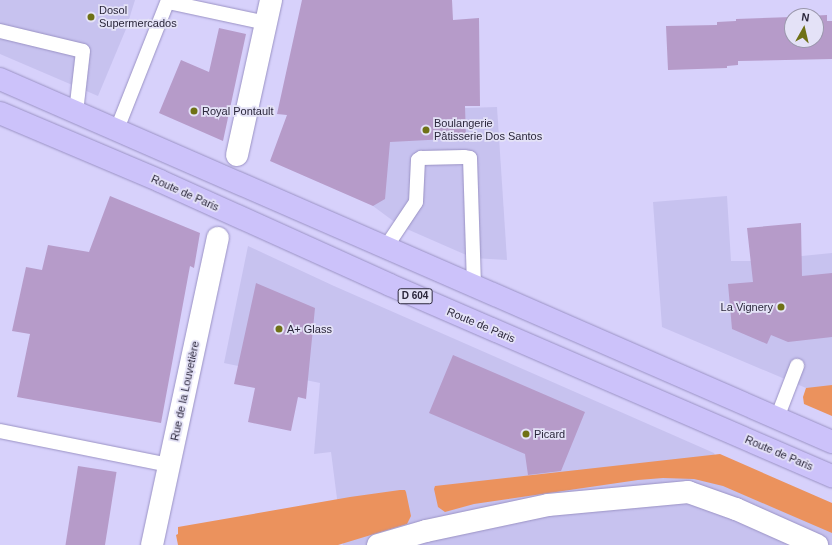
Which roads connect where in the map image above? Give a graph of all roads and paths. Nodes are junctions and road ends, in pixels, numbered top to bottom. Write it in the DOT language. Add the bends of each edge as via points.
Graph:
graph roads {
  1 [pos="271,0"];
  2 [pos="168,1"];
  3 [pos="266,23"];
  4 [pos="0,31"];
  5 [pos="0,79"];
  6 [pos="76,112"];
  7 [pos="0,113"];
  8 [pos="116,130"];
  9 [pos="237,155"];
  10 [pos="218,238"];
  11 [pos="386,247"];
  12 [pos="474,286"];
  13 [pos="797,366"];
  14 [pos="777,418"];
  15 [pos="0,431"];
  16 [pos="832,442"];
  17 [pos="168,465"];
  18 [pos="832,476"];
  19 [pos="152,545"];
  20 [pos="378,545"];
  21 [pos="817,545"];
  1 -- 3 [label="street"];
  2 -- 3 [label="lane"];
  2 -- 8 [label="lane"];
  3 -- 9 [label="street"];
  4 -- 6 [label="lane" via="83,51"];
  5 -- 6 [label="main road"];
  6 -- 8 [label="main road"];
  7 -- 18 [label="main road, Route de Paris / D 604"];
  8 -- 11 [label="main road"];
  10 -- 17 [label="street, Rue de la Louvetière"];
  11 -- 12 [label="main road"];
  11 -- 12 [label="lane" via="416,202 418,160 470,158"];
  12 -- 14 [label="main road"];
  13 -- 14 [label="lane"];
  14 -- 16 [label="main road"];
  15 -- 17 [label="lane"];
  17 -- 19 [label="street, Rue de la Louvetière"];
  20 -- 21 [label="street" via="426,531 548,505 688,492 736,509"];
}
